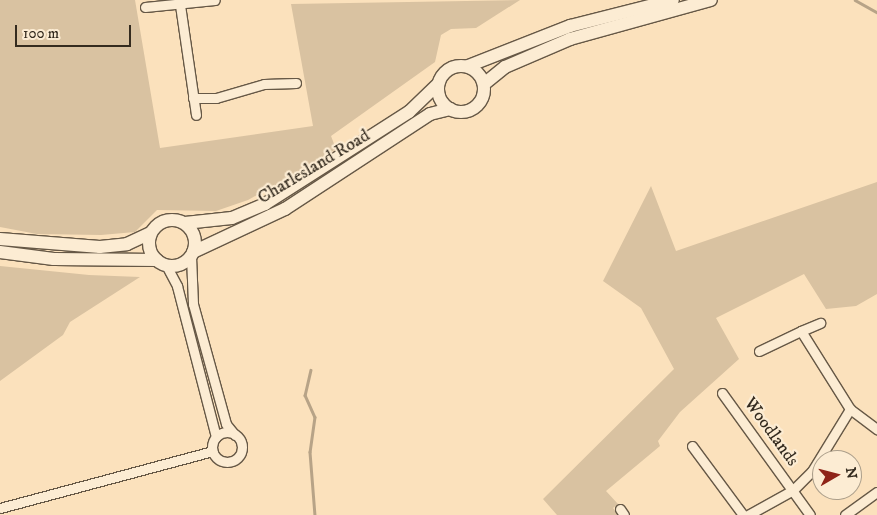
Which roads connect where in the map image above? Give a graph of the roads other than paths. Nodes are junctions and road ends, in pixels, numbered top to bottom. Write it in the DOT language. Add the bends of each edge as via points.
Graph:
graph roads {
  1 [pos="214,0"];
  2 [pos="673,0"];
  3 [pos="711,0"];
  4 [pos="180,5"];
  5 [pos="145,7"];
  6 [pos="468,66"];
  7 [pos="296,83"];
  8 [pos="438,84"];
  9 [pos="484,84"];
  10 [pos="194,98"];
  11 [pos="450,109"];
  12 [pos="196,115"];
  13 [pos="185,224"];
  14 [pos="151,233"];
  15 [pos="0,239"];
  16 [pos="0,252"];
  17 [pos="192,254"];
  18 [pos="161,262"];
  19 [pos="820,323"];
  20 [pos="801,331"];
  21 [pos="760,351"];
  22 [pos="722,393"];
  23 [pos="850,409"];
  24 [pos="877,429"];
  25 [pos="235,435"];
  26 [pos="216,437"];
  27 [pos="692,446"];
  28 [pos="212,451"];
  29 [pos="793,490"];
  30 [pos="877,492"];
  31 [pos="0,508"];
  32 [pos="743,515"];
  33 [pos="748,515"];
  34 [pos="810,515"];
  35 [pos="844,515"];
  1 -- 4 [label="street"];
  2 -- 6 [label="main road" via="570,26"];
  3 -- 9 [label="main road" via="570,39 505,67"];
  4 -- 5 [label="street"];
  4 -- 10 [label="street"];
  6 -- 8 [label="main road" via="451,67"];
  6 -- 9 [label="main road"];
  7 -- 10 [label="street" via="264,84 216,98"];
  8 -- 11 [label="main road" via="440,100"];
  8 -- 13 [label="main road, Charlesland Road" via="409,112 265,204 232,218"];
  9 -- 11 [label="main road" via="476,106 465,112"];
  10 -- 12 [label="street"];
  11 -- 17 [label="main road, Charlesland Road" via="430,114 285,209"];
  13 -- 14 [label="main road" via="166,220"];
  13 -- 17 [label="main road" via="194,236"];
  14 -- 15 [label="main road" via="127,244 100,247"];
  14 -- 18 [label="main road" via="149,246"];
  16 -- 18 [label="main road" via="54,259"];
  17 -- 18 [label="main road" via="178,265"];
  17 -- 25 [label="street" via="193,304 226,424"];
  18 -- 26 [label="street" via="177,286"];
  19 -- 20 [label="street"];
  20 -- 21 [label="street"];
  20 -- 23 [label="street"];
  22 -- 29 [label="street, Woodlands"];
  23 -- 24 [label="street"];
  23 -- 29 [label="street, Woodlands" via="830,446"];
  25 -- 26 [label="street" via="225,432"];
  25 -- 28 [label="street" via="242,447 236,460 222,462"];
  26 -- 28 [label="street"];
  27 -- 32 [label="street"];
  28 -- 31 [label="street"];
  29 -- 33 [label="street, Woodlands"];
  29 -- 34 [label="street, Woodlands"];
  30 -- 35 [label="street"];
}
